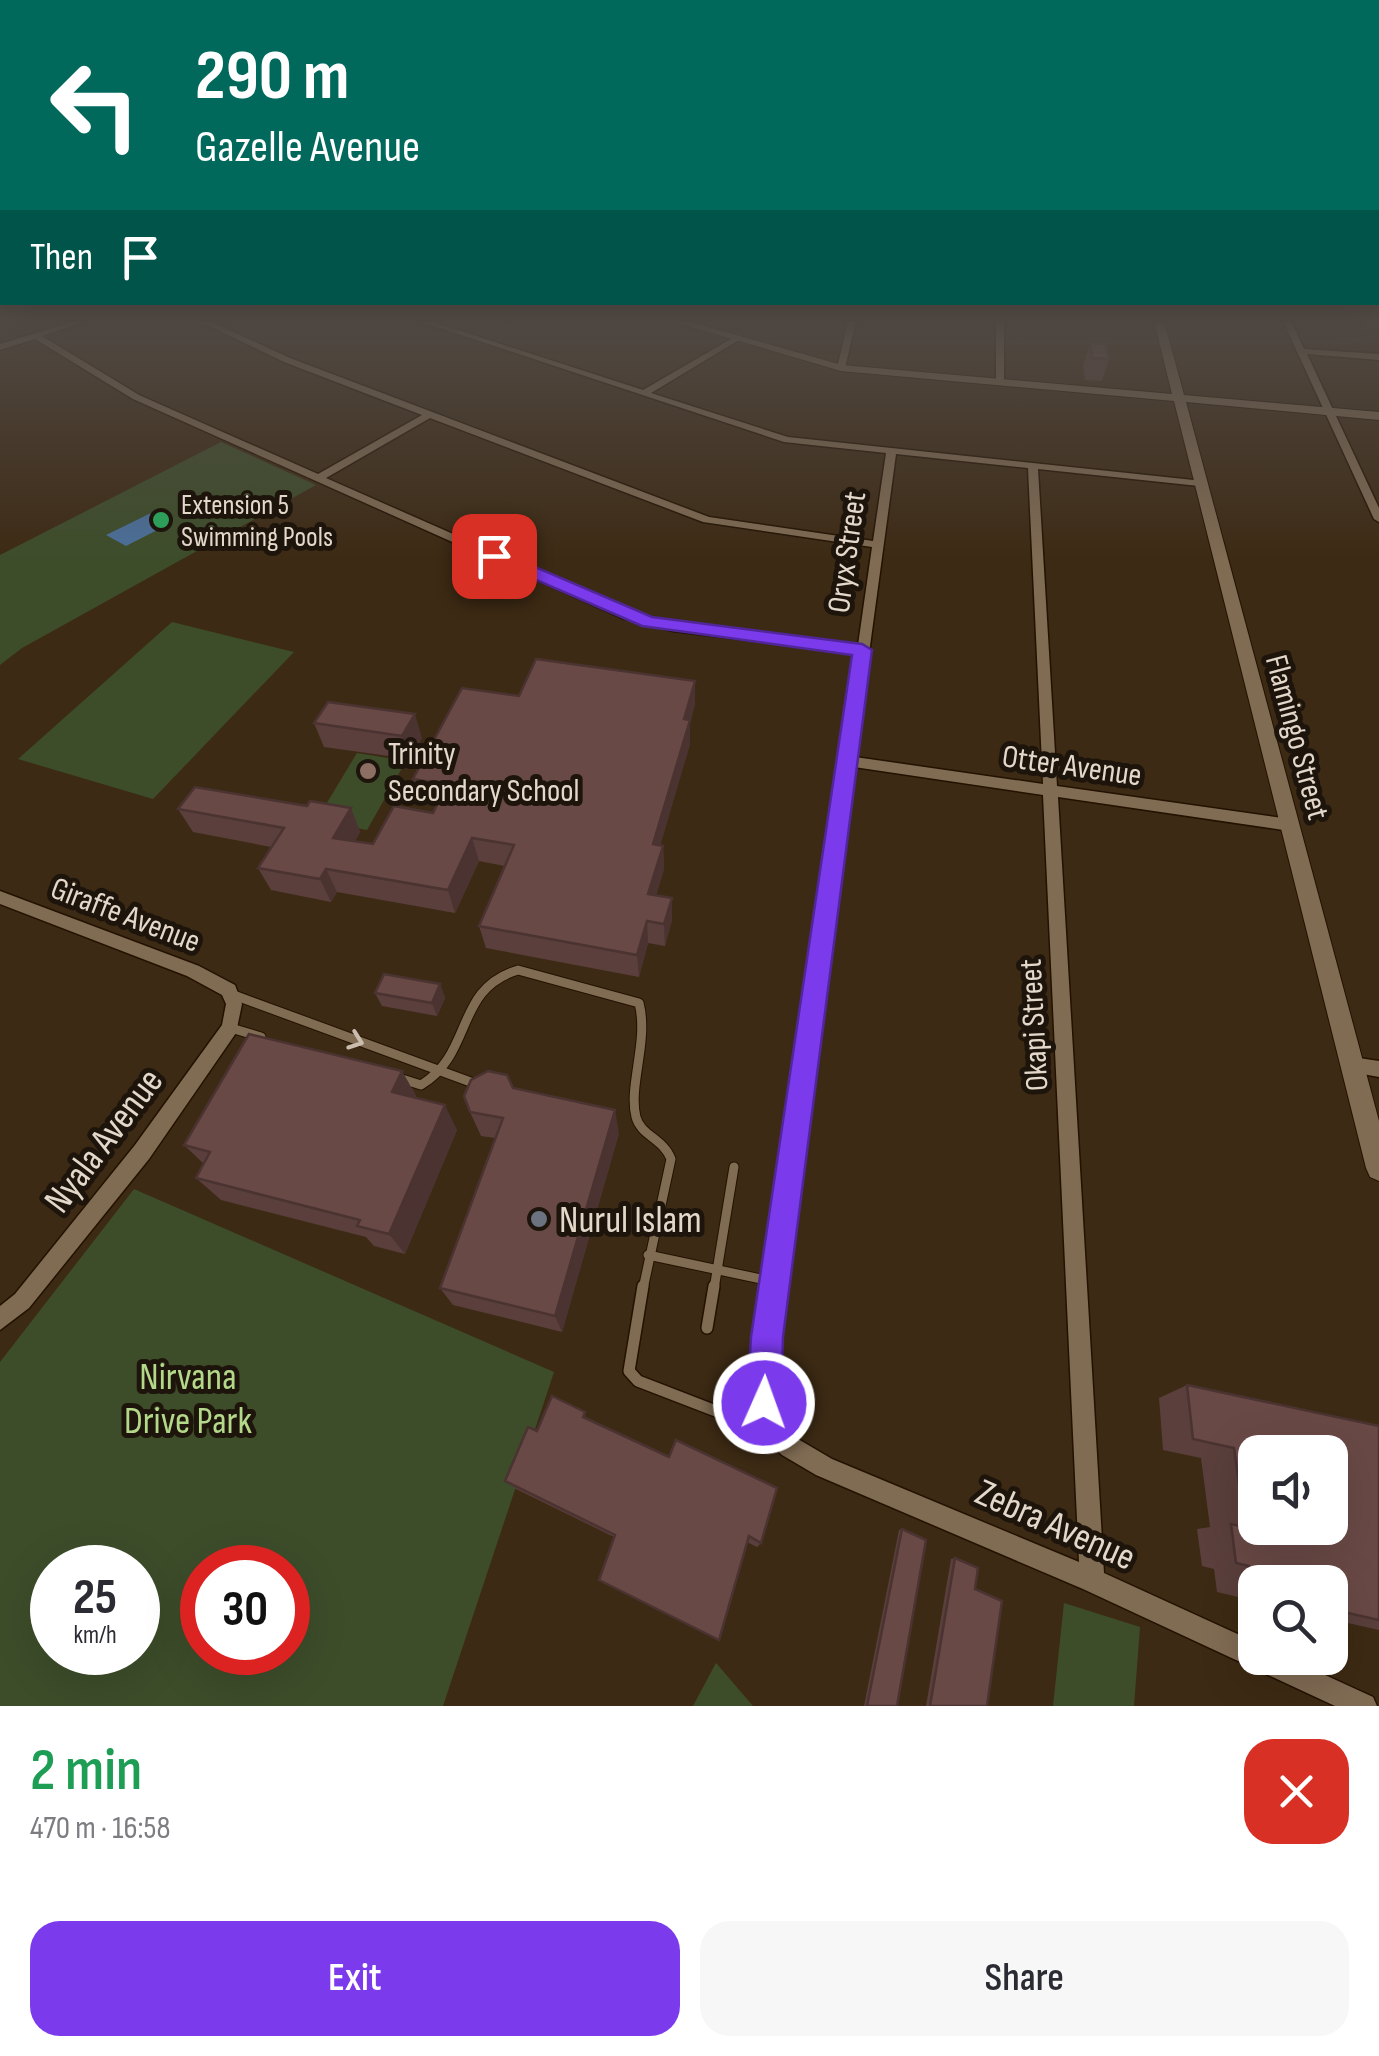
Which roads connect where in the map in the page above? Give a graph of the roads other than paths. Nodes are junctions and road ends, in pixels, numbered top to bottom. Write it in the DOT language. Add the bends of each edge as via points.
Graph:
graph roads {
  1 [pos="146,401"];
  2 [pos="394,401"];
  3 [pos="664,401"];
  4 [pos="1181,401"];
  5 [pos="1208,401"];
  6 [pos="1324,401"];
  7 [pos="1329,412"];
  8 [pos="430,414"];
  9 [pos="1379,416"];
  10 [pos="891,452"];
  11 [pos="1033,466"];
  12 [pos="318,478"];
  13 [pos="1199,483"];
  14 [pos="1364,486"];
  15 [pos="1379,488"];
  16 [pos="1379,519"];
  17 [pos="878,545"];
  18 [pos="862,650"];
  19 [pos="846,761"];
  20 [pos="1051,790"];
  21 [pos="1290,825"];
  22 [pos="0,897"];
  23 [pos="230,992"];
  24 [pos="230,1028"];
  25 [pos="270,1040"];
  26 [pos="1352,1064"];
  27 [pos="1379,1070"];
  28 [pos="442,1071"];
  29 [pos="383,1074"];
  30 [pos="490,1089"];
  31 [pos="734,1167"];
  32 [pos="1379,1168"];
  33 [pos="648,1256"];
  34 [pos="716,1268"];
  35 [pos="775,1282"];
  36 [pos="0,1319"];
  37 [pos="707,1328"];
  38 [pos="777,1434"];
  39 [pos="1092,1580"];
  40 [pos="1238,1647"];
  41 [pos="1298,1675"];
  42 [pos="1364,1706"];
  1 -- 12 [label="street"];
  2 -- 8 [label="street"];
  3 -- 10 [label="street" via="787,440"];
  4 -- 13 [label="street, Flamingo Street"];
  5 -- 7 [label="street"];
  6 -- 7 [label="street"];
  7 -- 9 [label="street"];
  7 -- 14 [label="street"];
  8 -- 12 [label="street"];
  8 -- 17 [label="street" via="707,520"];
  10 -- 11 [label="street"];
  10 -- 17 [label="street, Oryx Street"];
  11 -- 13 [label="street"];
  11 -- 20 [label="street, Okapi Street"];
  12 -- 18 [label="street" via="648,622"];
  13 -- 21 [label="street, Flamingo Street"];
  14 -- 15 [label="street"];
  14 -- 16 [label="street"];
  17 -- 18 [label="street, Oryx Street"];
  18 -- 19 [label="street, Oryx Street"];
  19 -- 20 [label="street, Otter Avenue"];
  19 -- 35 [label="street, Oryx Street"];
  20 -- 21 [label="street, Otter Avenue"];
  20 -- 39 [label="street, Okapi Street"];
  21 -- 26 [label="street, Flamingo Street"];
  22 -- 23 [label="street, Giraffe Avenue" via="193,971"];
  23 -- 24 [label="street"];
  23 -- 28 [label="lane, one-way"];
  24 -- 25 [label="lane"];
  24 -- 36 [label="street, Nyala Avenue" via="142,1152 22,1301"];
  26 -- 27 [label="street"];
  26 -- 32 [label="street, Flamingo Street"];
  28 -- 29 [label="lane" via="420,1085"];
  28 -- 30 [label="lane"];
  28 -- 33 [label="lane" via="482,988 503,973 518,970 639,1003 644,1022 635,1115 671,1159"];
  31 -- 34 [label="lane"];
  33 -- 34 [label="lane"];
  33 -- 38 [label="lane" via="629,1371 638,1381"];
  34 -- 35 [label="lane"];
  34 -- 37 [label="lane"];
  35 -- 38 [label="street, Oryx Street" via="764,1403"];
  38 -- 39 [label="street, Zebra Avenue" via="824,1467"];
  39 -- 40 [label="street, Zebra Avenue"];
  41 -- 42 [label="street, Zebra Avenue"];
}
